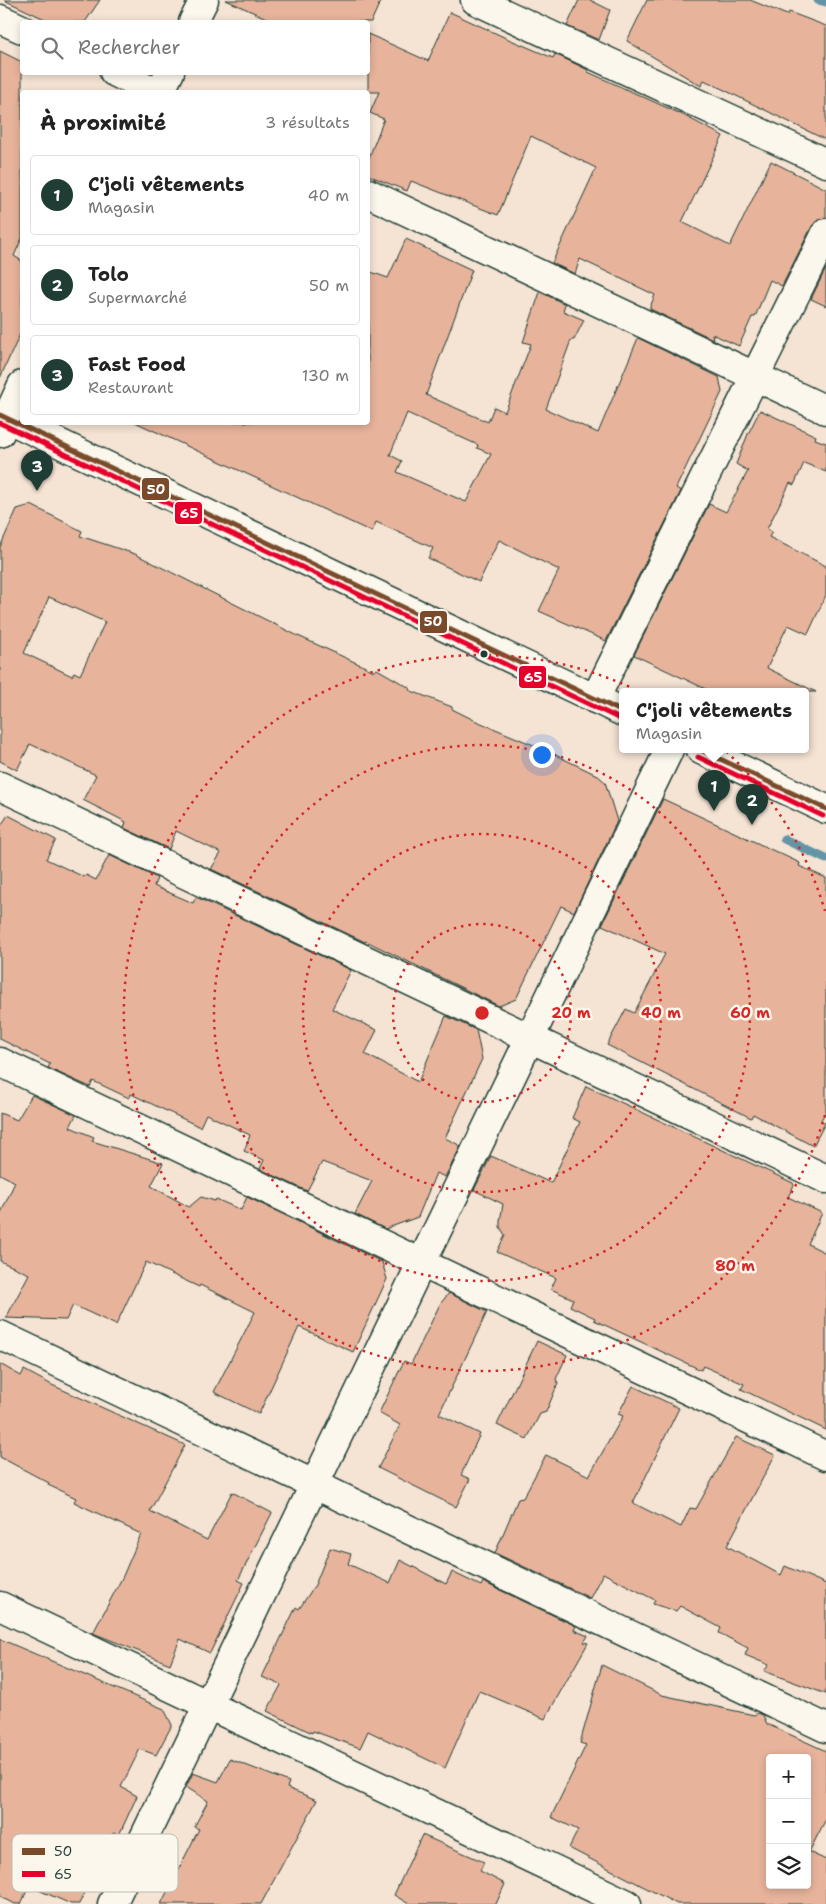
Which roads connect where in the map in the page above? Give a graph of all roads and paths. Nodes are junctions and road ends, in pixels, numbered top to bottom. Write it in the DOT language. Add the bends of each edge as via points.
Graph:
graph roads {
  1 [pos="204,0"];
  2 [pos="475,0"];
  3 [pos="0,19"];
  4 [pos="194,20"];
  5 [pos="20,28"];
  6 [pos="120,75"];
  7 [pos="168,75"];
  8 [pos="152,90"];
  9 [pos="161,90"];
  10 [pos="826,162"];
  11 [pos="370,194"];
  12 [pos="826,233"];
  13 [pos="754,376"];
  14 [pos="20,389"];
  15 [pos="826,410"];
  16 [pos="2,422"];
  17 [pos="595,699"];
  18 [pos="619,710"];
  19 [pos="668,753"];
  20 [pos="707,753"];
  21 [pos="0,786"];
  22 [pos="826,810"];
  23 [pos="530,1038"];
  24 [pos="0,1062"];
  25 [pos="826,1179"];
  26 [pos="422,1263"];
  27 [pos="0,1335"];
  28 [pos="826,1456"];
  29 [pos="315,1485"];
  30 [pos="0,1606"];
  31 [pos="208,1705"];
  32 [pos="826,1728"];
  33 [pos="146,1834"];
  34 [pos="118,1892"];
  35 [pos="112,1904"];
  36 [pos="627,1904"];
  1 -- 4 [label="street"];
  2 -- 10 [label="street"];
  3 -- 5 [label="street"];
  6 -- 8 [label="street"];
  7 -- 9 [label="street"];
  11 -- 13 [label="street"];
  12 -- 13 [label="street"];
  13 -- 15 [label="street"];
  13 -- 17 [label="street"];
  14 -- 16 [label="street"];
  16 -- 17 [label="street"];
  17 -- 18 [label="street"];
  19 -- 23 [label="street"];
  20 -- 22 [label="street"];
  21 -- 23 [label="street"];
  23 -- 25 [label="street"];
  23 -- 26 [label="street"];
  24 -- 26 [label="street"];
  26 -- 28 [label="street"];
  26 -- 29 [label="street"];
  27 -- 29 [label="street"];
  29 -- 31 [label="street"];
  29 -- 32 [label="street"];
  30 -- 31 [label="street"];
  31 -- 33 [label="street"];
  31 -- 36 [label="street"];
  34 -- 35 [label="street"];
}
